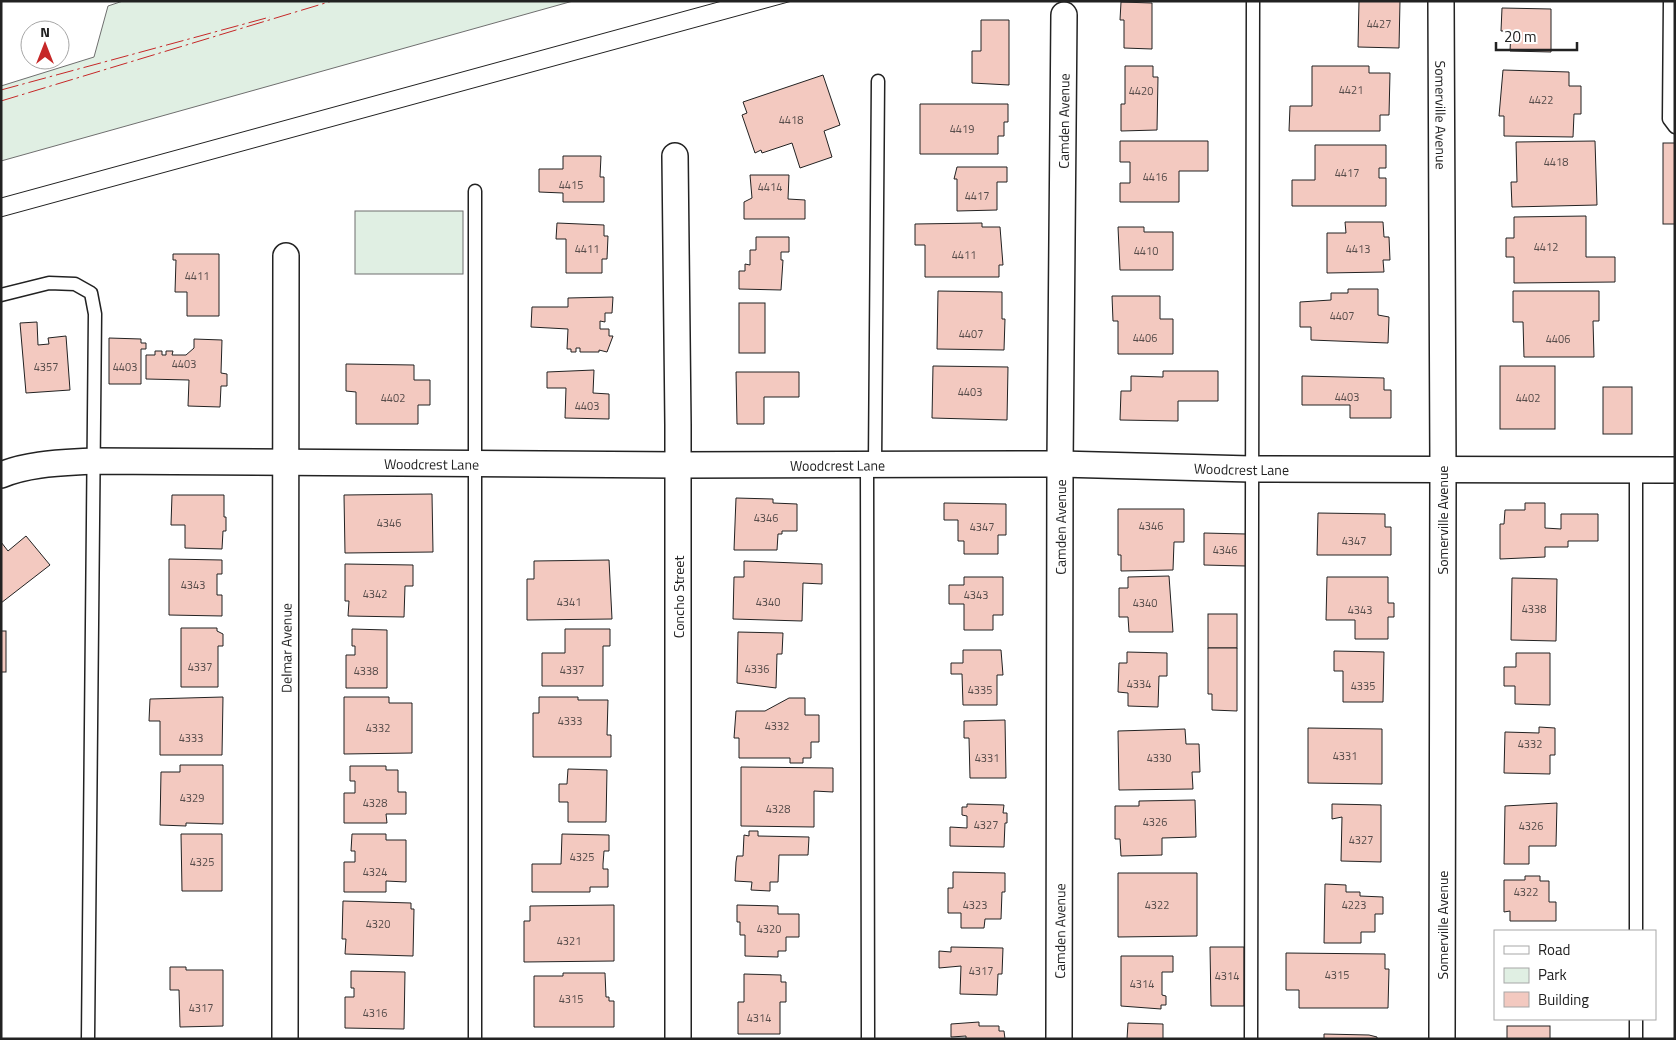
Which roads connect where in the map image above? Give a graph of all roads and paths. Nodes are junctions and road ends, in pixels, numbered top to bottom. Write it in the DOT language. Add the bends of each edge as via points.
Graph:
graph roads {
  1 [pos="1253,1"];
  2 [pos="1440,1"];
  3 [pos="1670,1"];
  4 [pos="1064,15"];
  5 [pos="878,81"];
  6 [pos="1675,127"];
  7 [pos="675,156"];
  8 [pos="476,190"];
  9 [pos="286,256"];
  10 [pos="1,295"];
  11 [pos="93,461"];
  12 [pos="286,462"];
  13 [pos="476,463"];
  14 [pos="871,464"];
  15 [pos="1060,464"];
  16 [pos="678,465"];
  17 [pos="1251,469"];
  18 [pos="1442,469"];
  19 [pos="1636,470"];
  20 [pos="1675,470"];
  21 [pos="1,475"];
  22 [pos="1636,930"];
  23 [pos="1636,1020"];
  24 [pos="88,1039"];
  25 [pos="285,1039"];
  26 [pos="475,1039"];
  27 [pos="678,1039"];
  28 [pos="868,1039"];
  29 [pos="1059,1039"];
  30 [pos="1250,1039"];
  31 [pos="1442,1039"];
  32 [pos="1636,1039"];
  1 -- 17 [label="lane"];
  2 -- 18 [label="street, Somerville Avenue"];
  3 -- 6 [label="lane" via="1669,119"];
  4 -- 15 [label="street, Camden Avenue"];
  5 -- 14 [label="lane"];
  7 -- 16 [label="street, Concho Street"];
  8 -- 13 [label="lane"];
  9 -- 12 [label="street, Delmar Avenue"];
  10 -- 11 [label="lane" via="49,283 75,284 91,294 95,314"];
  11 -- 12 [label="street, Woodcrest Lane"];
  11 -- 21 [label="street, Woodcrest Lane" via="48,463"];
  11 -- 24 [label="lane"];
  12 -- 13 [label="street, Woodcrest Lane"];
  12 -- 25 [label="street, Delmar Avenue"];
  13 -- 16 [label="street, Woodcrest Lane"];
  13 -- 26 [label="lane"];
  14 -- 15 [label="street, Woodcrest Lane"];
  14 -- 16 [label="street, Woodcrest Lane"];
  14 -- 28 [label="lane"];
  15 -- 17 [label="street, Woodcrest Lane"];
  15 -- 29 [label="street, Camden Avenue"];
  16 -- 27 [label="street, Concho Street"];
  17 -- 18 [label="street, Woodcrest Lane"];
  17 -- 30 [label="lane"];
  18 -- 19 [label="street, Woodcrest Lane"];
  18 -- 31 [label="street, Somerville Avenue"];
  19 -- 20 [label="street, Woodcrest Lane"];
  19 -- 22 [label="lane"];
  23 -- 32 [label="lane"];
}
